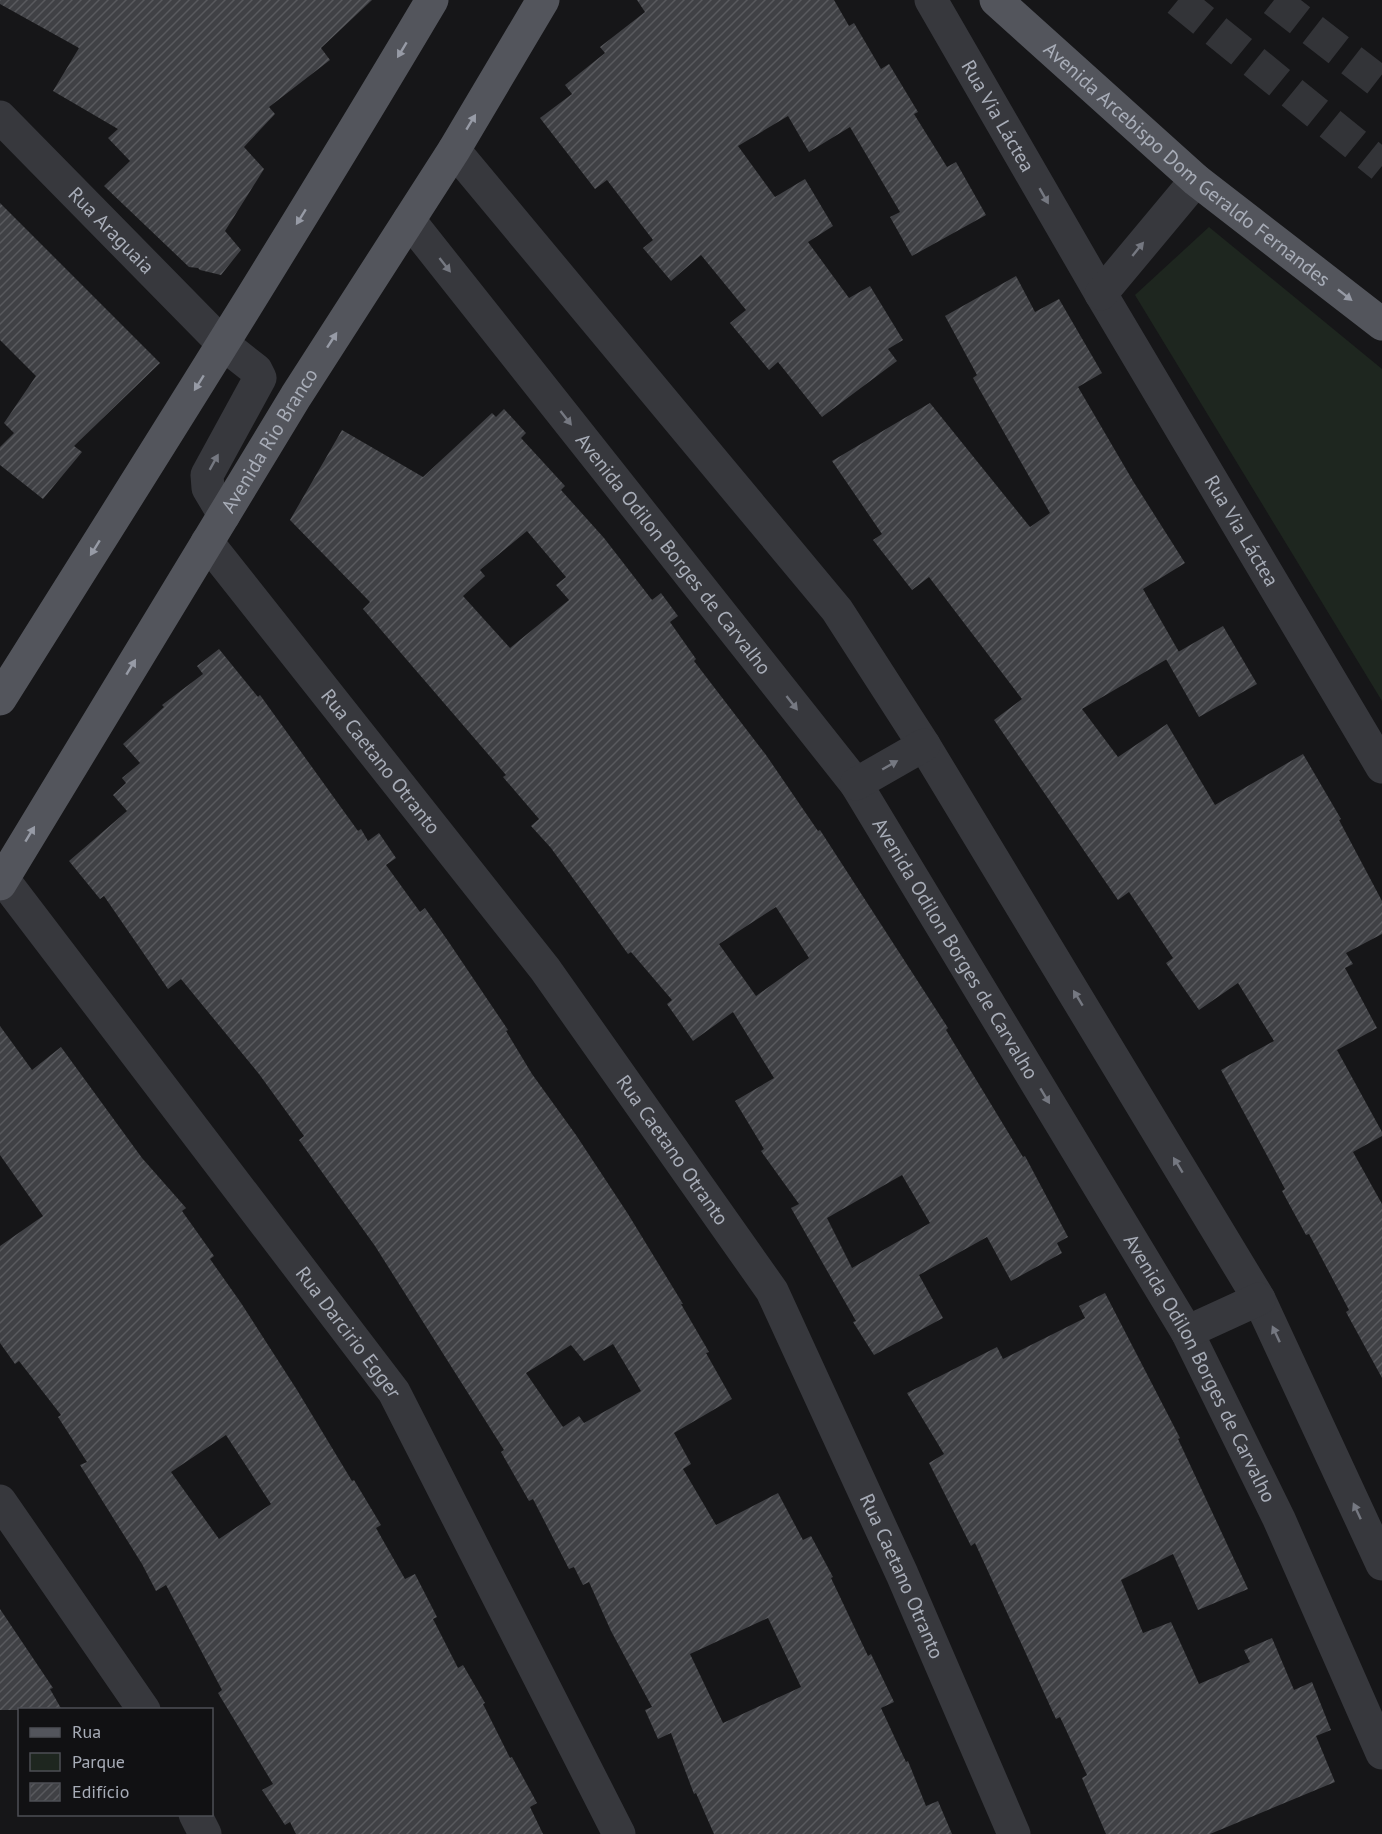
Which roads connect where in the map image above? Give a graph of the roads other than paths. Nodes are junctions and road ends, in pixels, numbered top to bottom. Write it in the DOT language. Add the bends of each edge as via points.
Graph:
graph roads {
  1 [pos="432,0"];
  2 [pos="543,0"];
  3 [pos="931,0"];
  4 [pos="996,0"];
  5 [pos="0,117"];
  6 [pos="454,150"];
  7 [pos="1196,180"];
  8 [pos="409,220"];
  9 [pos="1101,294"];
  10 [pos="1382,324"];
  11 [pos="223,344"];
  12 [pos="224,515"];
  13 [pos="207,542"];
  14 [pos="0,699"];
  15 [pos="924,745"];
  16 [pos="1382,766"];
  17 [pos="856,784"];
  18 [pos="2,881"];
  19 [pos="1259,1299"];
  20 [pos="1187,1332"];
  21 [pos="0,1502"];
  22 [pos="1382,1564"];
  23 [pos="143,1708"];
  24 [pos="1382,1753"];
  25 [pos="196,1816"];
  26 [pos="205,1834"];
  27 [pos="619,1834"];
  28 [pos="1014,1834"];
  1 -- 11 [label="main road, one-way"];
  6 -- 2 [label="main road, Avenida Rio Branco, one-way"];
  3 -- 9 [label="street, Rua Via Láctea, one-way"];
  4 -- 7 [label="main road, Avenida Arcebispo Dom Geraldo Fernandes"];
  5 -- 11 [label="street, Rua Araguaia"];
  6 -- 8 [label="main road, Avenida Rio Branco"];
  6 -- 15 [label="street" via="837,610"];
  9 -- 7 [label="street, one-way"];
  7 -- 10 [label="main road, Avenida Arcebispo Dom Geraldo Fernandes, one-way"];
  12 -- 8 [label="main road, Avenida Rio Branco, one-way"];
  8 -- 17 [label="street, Avenida Odilon Borges de Carvalho, one-way"];
  9 -- 16 [label="street, Rua Via Láctea"];
  12 -- 11 [label="street, Rua Araguaia, one-way" via="208,488 207,475 260,378 256,370"];
  11 -- 14 [label="main road, one-way"];
  12 -- 13 [label="main road, Avenida Rio Branco"];
  18 -- 13 [label="main road, Avenida Rio Branco, one-way"];
  13 -- 28 [label="street, Rua Caetano Otranto" via="545,969 772,1291 902,1574"];
  17 -- 15 [label="street, one-way"];
  19 -- 15 [label="street, one-way"];
  17 -- 20 [label="street, Avenida Odilon Borges de Carvalho, one-way"];
  18 -- 27 [label="street, Rua Darcirio Egger" via="394,1392"];
  19 -- 20 [label="street"];
  22 -- 19 [label="street, one-way"];
  20 -- 24 [label="street, Avenida Odilon Borges de Carvalho" via="1279,1520"];
  21 -- 23 [label="street"];
  25 -- 26 [label="street"];
}
